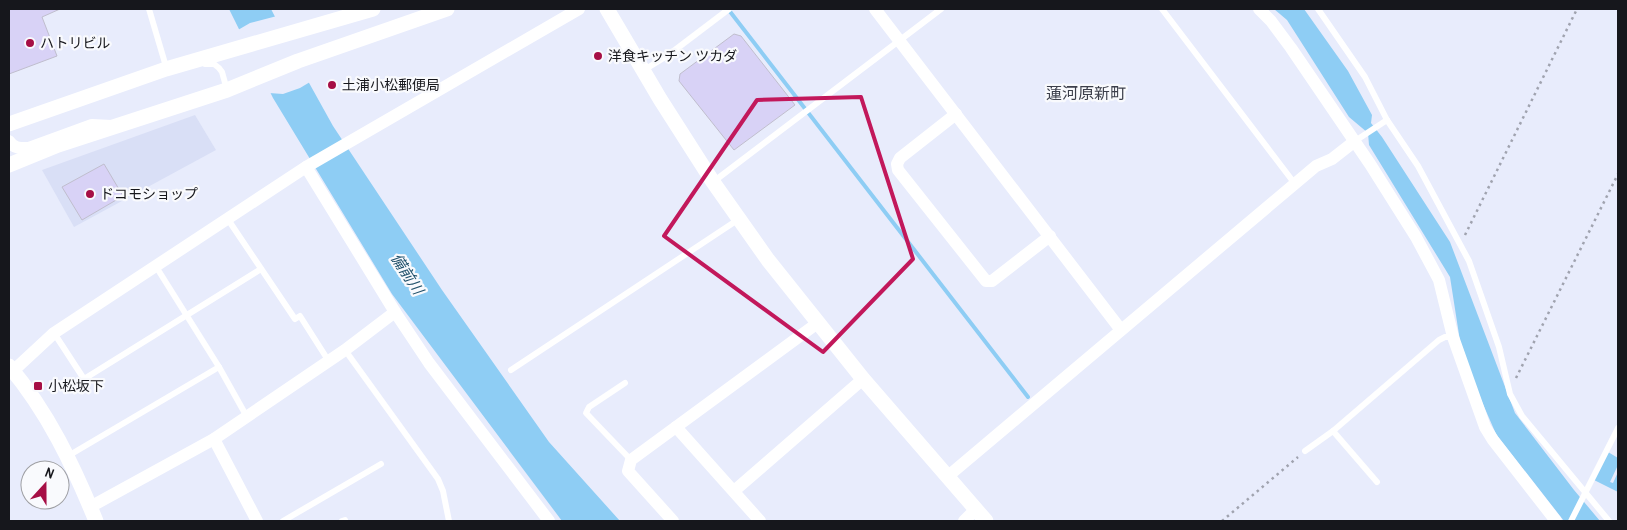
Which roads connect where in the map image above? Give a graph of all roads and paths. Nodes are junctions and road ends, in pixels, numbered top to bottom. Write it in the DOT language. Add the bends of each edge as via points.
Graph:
graph roads {
  1 [pos="149,9"];
  2 [pos="373,9"];
  3 [pos="447,9"];
  4 [pos="579,9"];
  5 [pos="607,9"];
  6 [pos="728,9"];
  7 [pos="874,9"];
  8 [pos="941,9"];
  9 [pos="1162,9"];
  10 [pos="1259,9"];
  11 [pos="1318,9"];
  12 [pos="1577,9"];
  13 [pos="899,41"];
  14 [pos="166,69"];
  15 [pos="643,70"];
  16 [pos="227,90"];
  17 [pos="956,114"];
  18 [pos="1387,120"];
  19 [pos="9,124"];
  20 [pos="117,127"];
  21 [pos="1358,139"];
  22 [pos="9,141"];
  23 [pos="9,165"];
  24 [pos="308,166"];
  25 [pos="1618,174"];
  26 [pos="713,182"];
  27 [pos="1295,184"];
  28 [pos="227,218"];
  29 [pos="739,219"];
  30 [pos="1050,236"];
  31 [pos="1457,240"];
  32 [pos="155,265"];
  33 [pos="261,269"];
  34 [pos="395,312"];
  35 [pos="186,316"];
  36 [pos="819,322"];
  37 [pos="1122,330"];
  38 [pos="54,333"];
  39 [pos="1453,337"];
  40 [pos="345,350"];
  41 [pos="328,360"];
  42 [pos="219,367"];
  43 [pos="11,368"];
  44 [pos="511,370"];
  45 [pos="863,379"];
  46 [pos="625,384"];
  47 [pos="1508,388"];
  48 [pos="247,417"];
  49 [pos="676,427"];
  50 [pos="1618,428"];
  51 [pos="1332,431"];
  52 [pos="214,439"];
  53 [pos="1305,451"];
  54 [pos="68,456"];
  55 [pos="632,460"];
  56 [pos="381,464"];
  57 [pos="947,477"];
  58 [pos="1378,482"];
  59 [pos="734,491"];
  60 [pos="1585,493"];
  61 [pos="975,510"];
  62 [pos="91,517"];
  63 [pos="257,521"];
  64 [pos="283,521"];
  65 [pos="449,521"];
  66 [pos="549,521"];
  67 [pos="673,521"];
  68 [pos="760,521"];
  69 [pos="964,521"];
  70 [pos="986,521"];
  71 [pos="1222,521"];
  72 [pos="1556,521"];
  73 [pos="1571,521"];
  74 [pos="1609,521"];
  1 -- 14 [label="lane"];
  2 -- 14 [label="street"];
  3 -- 16 [label="street" via="298,61"];
  4 -- 24 [label="street"];
  5 -- 15 [label="street"];
  6 -- 15 [label="lane" via="667,56"];
  7 -- 13 [label="street"];
  8 -- 13 [label="lane"];
  9 -- 27 [label="lane"];
  10 -- 21 [label="street"];
  11 -- 18 [label="lane" via="1365,77"];
  12 -- 31 [label="path" via="1465,235"];
  13 -- 17 [label="street"];
  13 -- 26 [label="lane"];
  14 -- 16 [label="lane" via="171,73 214,64 222,72"];
  14 -- 19 [label="street"];
  15 -- 26 [label="street"];
  16 -- 20 [label="street"];
  17 -- 30 [label="street"];
  17 -- 30 [label="street" via="900,158 898,170 986,281 992,281"];
  18 -- 21 [label="lane"];
  18 -- 31 [label="lane" via="1418,166"];
  20 -- 22 [label="street" via="92,124 29,148 20,149"];
  20 -- 23 [label="street" via="58,145"];
  21 -- 27 [label="street"];
  21 -- 39 [label="street" via="1440,280"];
  24 -- 28 [label="street"];
  24 -- 34 [label="street"];
  25 -- 47 [label="path" via="1514,382"];
  26 -- 29 [label="street"];
  27 -- 37 [label="street"];
  28 -- 32 [label="street"];
  28 -- 33 [label="lane"];
  29 -- 36 [label="street"];
  29 -- 44 [label="lane"];
  30 -- 37 [label="street"];
  31 -- 47 [label="lane" via="1469,261 1499,347"];
  32 -- 35 [label="lane"];
  32 -- 38 [label="street"];
  33 -- 35 [label="lane"];
  33 -- 41 [label="lane" via="295,320 300,316"];
  34 -- 40 [label="street"];
  34 -- 66 [label="street" via="429,363"];
  35 -- 38 [label="lane" via="84,379"];
  35 -- 42 [label="lane"];
  36 -- 45 [label="street"];
  36 -- 49 [label="street"];
  37 -- 57 [label="street"];
  38 -- 43 [label="street"];
  39 -- 51 [label="lane" via="1439,340"];
  39 -- 72 [label="street" via="1485,427"];
  40 -- 41 [label="street"];
  40 -- 65 [label="lane" via="438,479"];
  41 -- 48 [label="street"];
  42 -- 48 [label="lane"];
  42 -- 54 [label="lane"];
  43 -- 54 [label="street" via="40,407"];
  45 -- 57 [label="street"];
  45 -- 59 [label="street"];
  46 -- 55 [label="lane" via="589,407 586,413"];
  47 -- 60 [label="lane" via="1522,416"];
  48 -- 52 [label="street"];
  49 -- 55 [label="street"];
  49 -- 59 [label="street"];
  50 -- 60 [label="lane"];
  51 -- 53 [label="lane"];
  51 -- 58 [label="lane"];
  52 -- 62 [label="street"];
  52 -- 63 [label="street"];
  53 -- 71 [label="path"];
  54 -- 62 [label="street"];
  55 -- 67 [label="street" via="628,471"];
  56 -- 64 [label="lane"];
  57 -- 61 [label="street"];
  59 -- 68 [label="street"];
  60 -- 73 [label="lane"];
  60 -- 74 [label="lane"];
  61 -- 69 [label="street"];
  61 -- 70 [label="street"];
}
